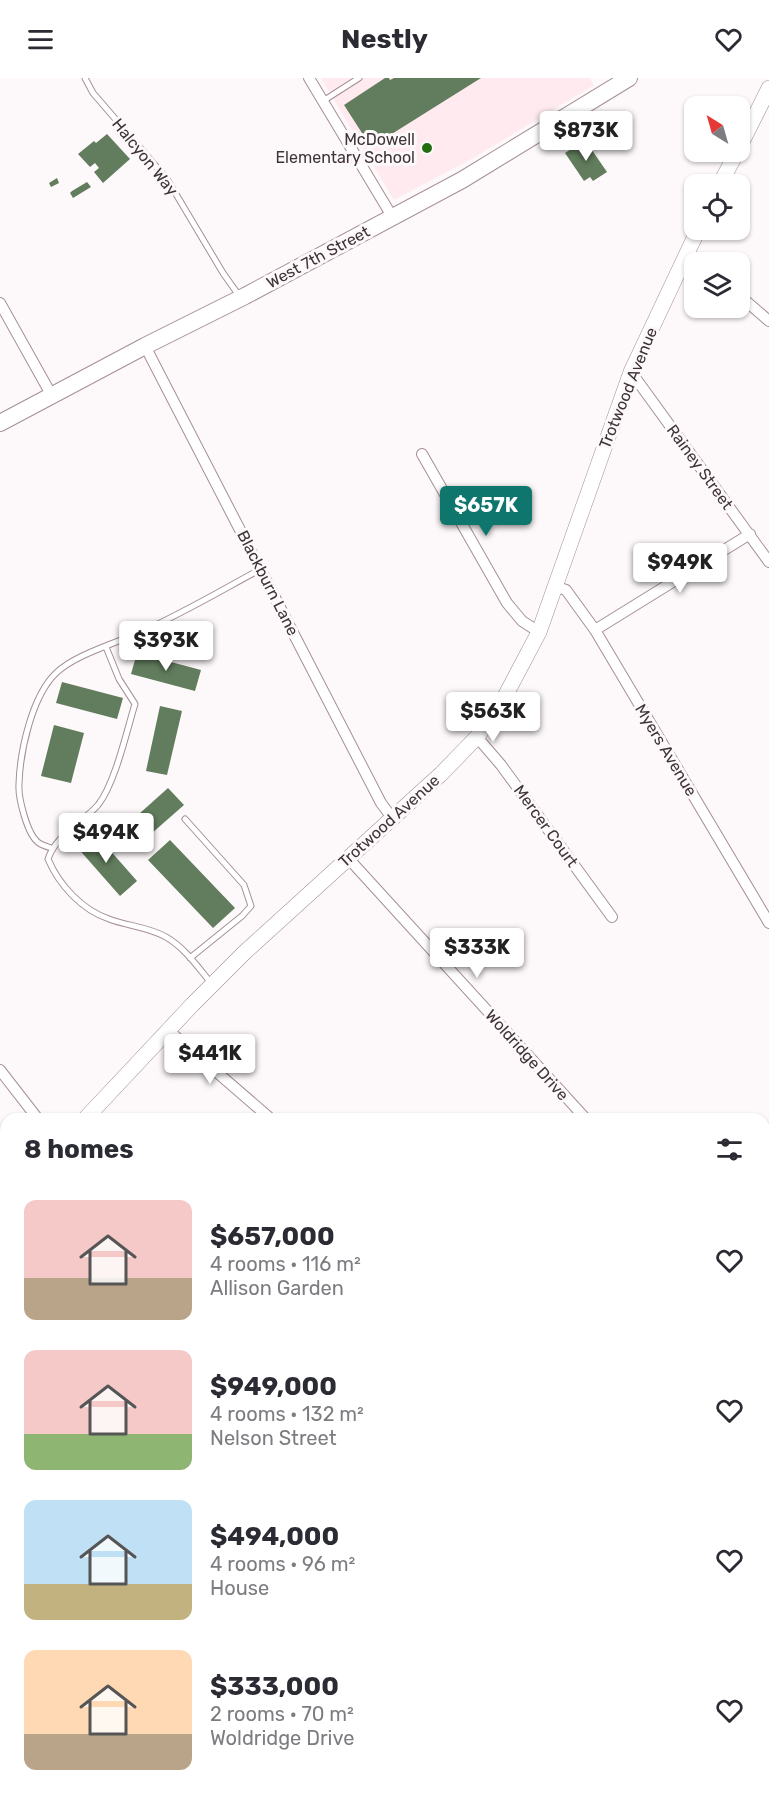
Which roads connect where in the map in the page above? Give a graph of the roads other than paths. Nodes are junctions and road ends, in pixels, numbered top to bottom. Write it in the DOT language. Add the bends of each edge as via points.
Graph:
graph roads {
  1 [pos="85,78"];
  2 [pos="309,78"];
  3 [pos="359,78"];
  4 [pos="629,78"];
  5 [pos="768,94"];
  6 [pos="322,101"];
  7 [pos="750,127"];
  8 [pos="393,218"];
  9 [pos="693,240"];
  10 [pos="687,252"];
  11 [pos="684,258"];
  12 [pos="241,298"];
  13 [pos="0,303"];
  14 [pos="750,305"];
  15 [pos="769,321"];
  16 [pos="145,346"];
  17 [pos="631,372"];
  18 [pos="52,396"];
  19 [pos="0,423"];
  20 [pos="422,454"];
  21 [pos="750,534"];
  22 [pos="769,562"];
  23 [pos="261,569"];
  24 [pos="554,586"];
  25 [pos="595,630"];
  26 [pos="538,632"];
  27 [pos="106,647"];
  28 [pos="477,737"];
  29 [pos="185,819"];
  30 [pos="393,819"];
  31 [pos="51,848"];
  32 [pos="348,858"];
  33 [pos="612,917"];
  34 [pos="769,923"];
  35 [pos="190,958"];
  36 [pos="212,984"];
  37 [pos="168,1030"];
  38 [pos="0,1070"];
  39 [pos="33,1113"];
  40 [pos="91,1113"];
  41 [pos="264,1113"];
  42 [pos="581,1113"];
  1 -- 12 [label="lane, Halcyon Way" via="93,93 167,179"];
  2 -- 6 [label="street"];
  3 -- 6 [label="lane"];
  4 -- 8 [label="main road, West 7th Street"];
  5 -- 7 [label="main road"];
  6 -- 8 [label="street"];
  8 -- 12 [label="main road, West 7th Street"];
  9 -- 10 [label="main road, Trotwood Avenue"];
  11 -- 17 [label="main road, Trotwood Avenue"];
  12 -- 16 [label="main road, West 7th Street"];
  13 -- 18 [label="street"];
  14 -- 15 [label="street"];
  16 -- 18 [label="main road, West 7th Street"];
  16 -- 23 [label="street, Blackburn Lane"];
  17 -- 21 [label="street, Rainey Street"];
  17 -- 24 [label="main road, Trotwood Avenue"];
  18 -- 19 [label="main road, West 7th Street"];
  20 -- 26 [label="street" via="507,603"];
  21 -- 22 [label="street, Rainey Street"];
  21 -- 25 [label="street"];
  23 -- 27 [label="lane"];
  23 -- 30 [label="street, Blackburn Lane" via="381,803"];
  24 -- 25 [label="street, Myers Avenue" via="566,591"];
  24 -- 26 [label="main road, Trotwood Avenue"];
  25 -- 34 [label="street, Myers Avenue"];
  26 -- 28 [label="main road, Trotwood Avenue" via="505,696"];
  27 -- 31 [label="lane" via="135,704 114,774 99,804"];
  27 -- 31 [label="lane" via="56,673 31,716 18,791 25,821 37,842"];
  28 -- 30 [label="main road, Trotwood Avenue"];
  28 -- 33 [label="street, Mercer Court"];
  29 -- 35 [label="lane" via="244,885 250,906"];
  30 -- 32 [label="main road, Trotwood Avenue"];
  31 -- 35 [label="lane" via="48,859 53,872 87,909 163,935 181,946"];
  32 -- 36 [label="main road, Trotwood Avenue"];
  32 -- 42 [label="street, Woldridge Drive"];
  35 -- 36 [label="lane"];
  36 -- 37 [label="main road, Trotwood Avenue"];
  37 -- 40 [label="main road, Trotwood Avenue"];
  37 -- 41 [label="street"];
  38 -- 39 [label="street"];
}
